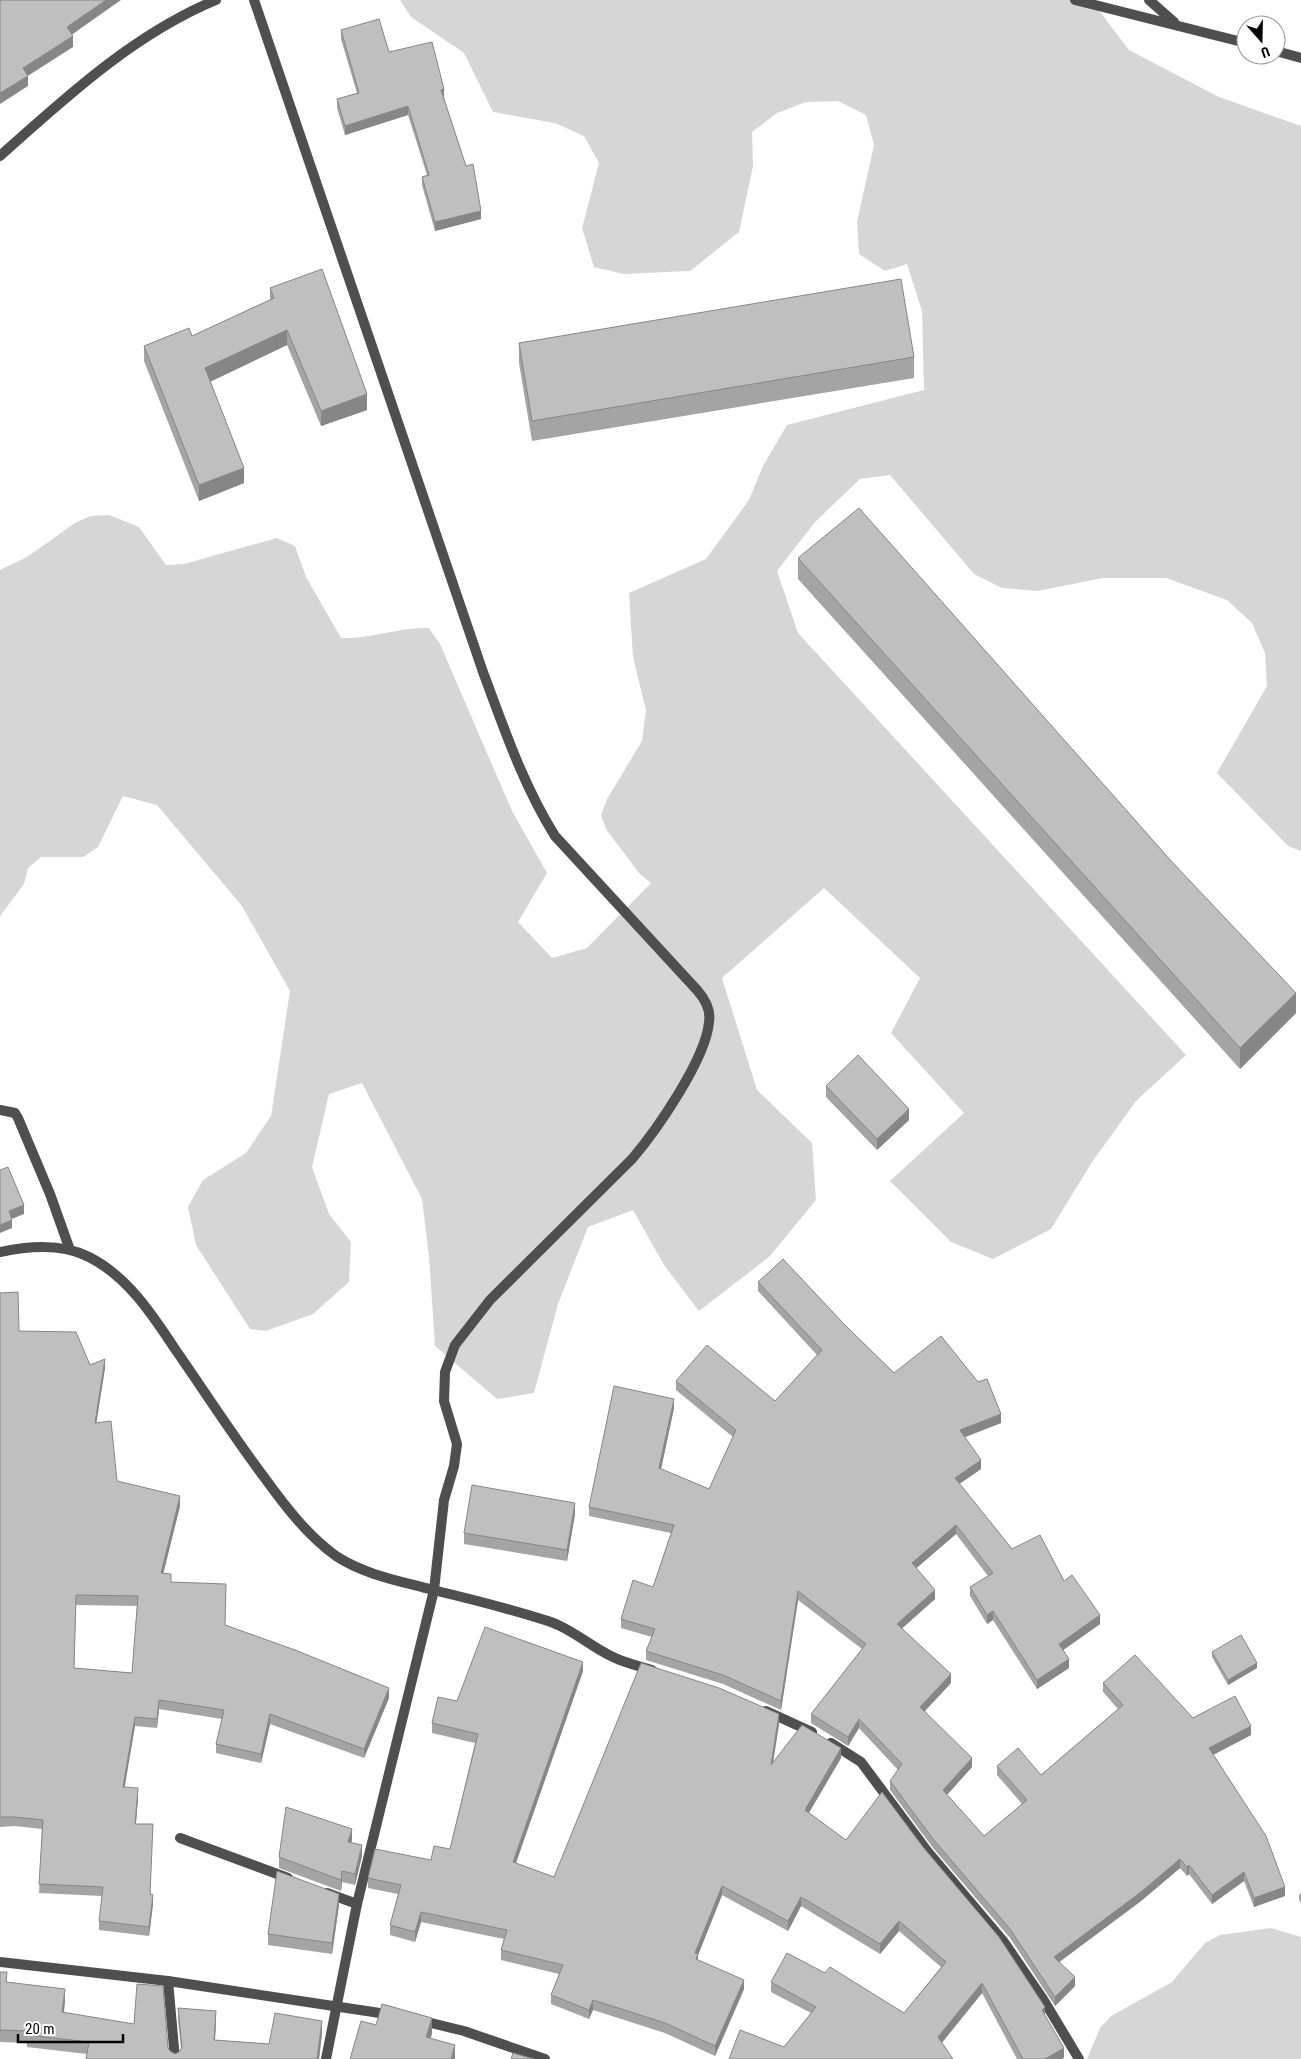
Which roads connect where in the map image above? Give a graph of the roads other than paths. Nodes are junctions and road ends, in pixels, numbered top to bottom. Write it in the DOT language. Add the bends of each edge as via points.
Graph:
graph roads {
  1 [pos="216,0"];
  2 [pos="254,0"];
  3 [pos="1075,0"];
  4 [pos="1149,0"];
  5 [pos="1177,24"];
  6 [pos="1236,40"];
  7 [pos="1286,54"];
  8 [pos="1301,58"];
  9 [pos="0,156"];
  10 [pos="0,1110"];
  11 [pos="70,1250"];
  12 [pos="0,1252"];
  13 [pos="434,1590"];
  14 [pos="660,1672"];
  15 [pos="756,1706"];
  16 [pos="180,1838"];
  17 [pos="301,1883"];
  18 [pos="320,1890"];
  19 [pos="357,1904"];
  20 [pos="0,1962"];
  21 [pos="168,1981"];
  22 [pos="336,2005"];
  23 [pos="175,2059"];
  24 [pos="326,2059"];
  25 [pos="545,2059"];
  26 [pos="1079,2059"];
  1 -- 9 [label="street" via="168,24 118,57"];
  2 -- 13 [label="street" via="483,672 524,780 555,836 697,990 706,1001 710,1017 702,1049 646,1142 632,1160 490,1300 455,1345 445,1372 444,1402 457,1444 456,1456 444,1500"];
  3 -- 5 [label="street"];
  4 -- 5 [label="street"];
  5 -- 6 [label="street"];
  7 -- 8 [label="street"];
  10 -- 11 [label="street" via="15,1113 18,1118"];
  11 -- 12 [label="street" via="46,1247"];
  11 -- 13 [label="street" via="101,1264 137,1296 244,1450 306,1531 354,1566 391,1580"];
  13 -- 14 [label="street" via="550,1622 614,1657"];
  13 -- 19 [label="street"];
  15 -- 26 [label="street" via="809,1730 861,1762 928,1852 1004,1942"];
  16 -- 17 [label="street"];
  18 -- 19 [label="street"];
  19 -- 22 [label="street"];
  20 -- 21 [label="street"];
  21 -- 22 [label="street"];
  21 -- 23 [label="street"];
  22 -- 24 [label="street"];
  22 -- 25 [label="street" via="464,2031"];
}
